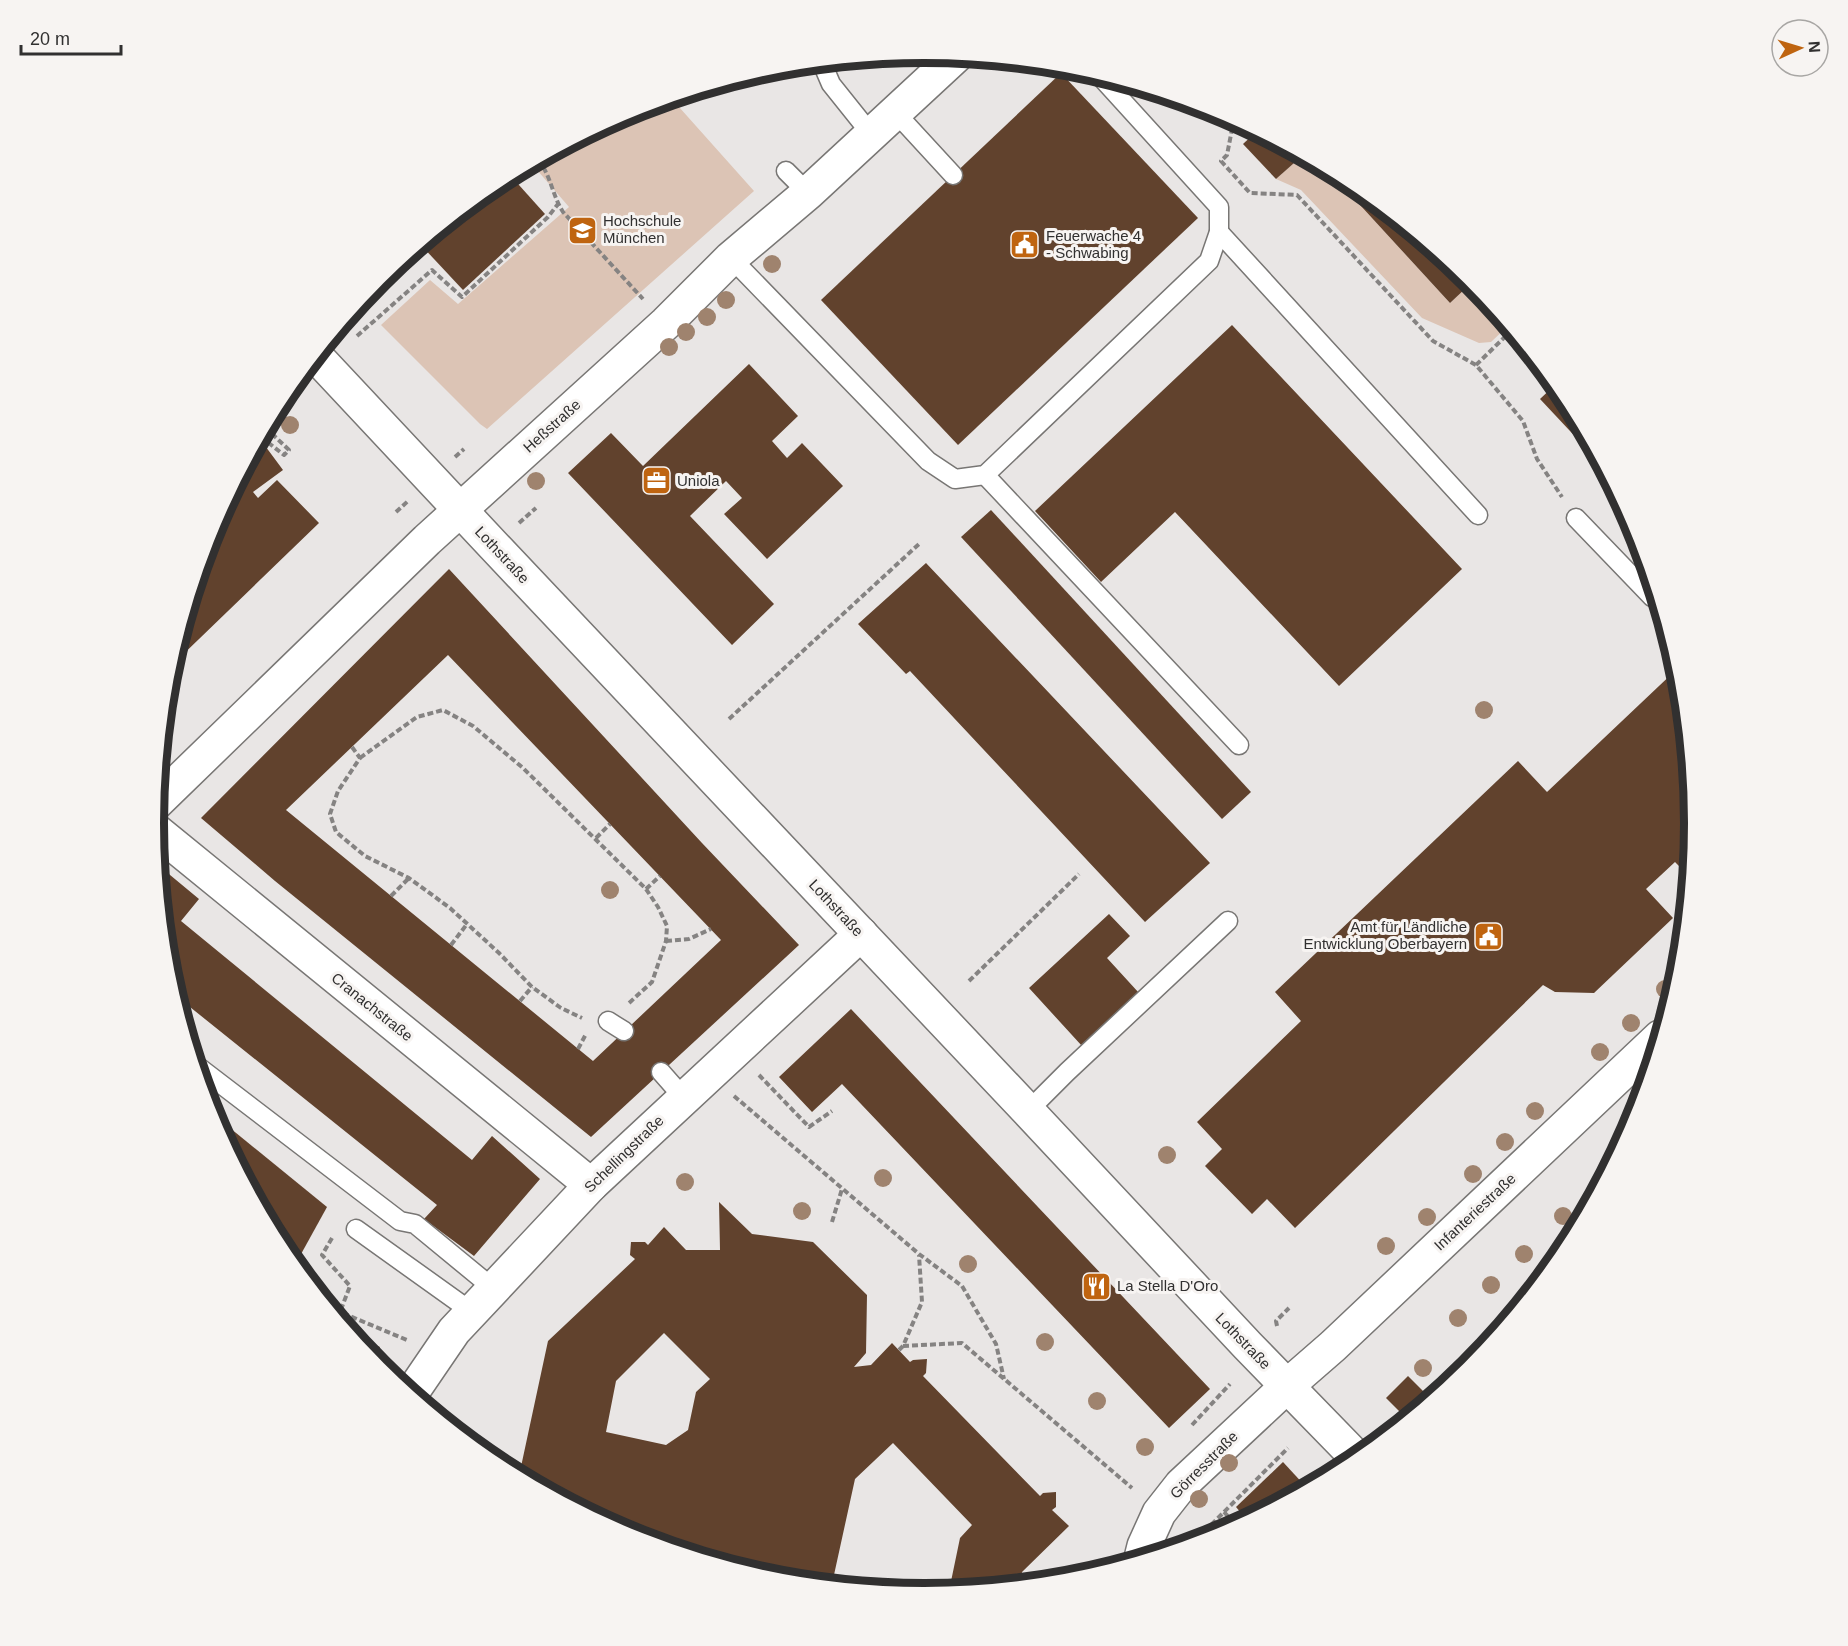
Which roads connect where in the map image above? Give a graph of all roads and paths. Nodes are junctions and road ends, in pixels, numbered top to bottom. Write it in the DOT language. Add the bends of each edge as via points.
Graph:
graph roads {
  1 [pos="947,64"];
  2 [pos="825,70"];
  3 [pos="1109,86"];
  4 [pos="895,112"];
  5 [pos="1232,129"];
  6 [pos="871,134"];
  7 [pos="543,166"];
  8 [pos="953,175"];
  9 [pos="558,204"];
  10 [pos="1219,232"];
  11 [pos="731,258"];
  12 [pos="666,323"];
  13 [pos="1506,335"];
  14 [pos="357,336"];
  15 [pos="320,361"];
  16 [pos="1476,365"];
  17 [pos="272,434"];
  18 [pos="267,441"];
  19 [pos="985,475"];
  20 [pos="461,511"];
  21 [pos="1478,515"];
  22 [pos="1576,518"];
  23 [pos="919,544"];
  24 [pos="1648,593"];
  25 [pos="729,719"];
  26 [pos="1239,745"];
  27 [pos="352,747"];
  28 [pos="360,758"];
  29 [pos="165,794"];
  30 [pos="610,825"];
  31 [pos="165,838"];
  32 [pos="596,838"];
  33 [pos="1079,874"];
  34 [pos="660,876"];
  35 [pos="409,878"];
  36 [pos="646,889"];
  37 [pos="391,896"];
  38 [pos="1228,921"];
  39 [pos="468,924"];
  40 [pos="711,929"];
  41 [pos="861,934"];
  42 [pos="666,941"];
  43 [pos="451,945"];
  44 [pos="969,981"];
  45 [pos="532,987"];
  46 [pos="520,1001"];
  47 [pos="608,1021"];
  48 [pos="624,1031"];
  49 [pos="1650,1046"];
  50 [pos="734,1050"];
  51 [pos="662,1072"];
  52 [pos="206,1073"];
  53 [pos="708,1074"];
  54 [pos="684,1097"];
  55 [pos="832,1111"];
  56 [pos="1028,1111"];
  57 [pos="591,1185"];
  58 [pos="842,1189"];
  59 [pos="832,1222"];
  60 [pos="356,1230"];
  61 [pos="333,1236"];
  62 [pos="919,1254"];
  63 [pos="483,1300"];
  64 [pos="1289,1308"];
  65 [pos="341,1310"];
  66 [pos="348,1318"];
  67 [pos="1276,1321"];
  68 [pos="903,1346"];
  69 [pos="899,1350"];
  70 [pos="436,1357"];
  71 [pos="1004,1379"];
  72 [pos="1287,1386"];
  73 [pos="416,1387"];
  74 [pos="1288,1448"];
  75 [pos="1351,1452"];
  76 [pos="1132,1488"];
  77 [pos="1224,1512"];
  78 [pos="1230,1519"];
  79 [pos="1210,1527"];
  80 [pos="1143,1550"];
  1 -- 4 [label="street, Heßstraße"];
  2 -- 6 [label="lane" via="831,84"];
  3 -- 10 [label="lane" via="1219,207"];
  4 -- 6 [label="street, Heßstraße"];
  4 -- 8 [label="lane"];
  5 -- 16 [label="path" via="1227,155 1221,161 1250,193 1297,195 1433,341"];
  6 -- 11 [label="street, Heßstraße" via="797,182"];
  7 -- 9 [label="path"];
  9 -- 12 [label="path"];
  9 -- 14 [label="path" via="462,297 432,270"];
  10 -- 19 [label="lane" via="1209,261"];
  10 -- 21 [label="lane"];
  11 -- 12 [label="street, Heßstraße"];
  11 -- 19 [label="lane" via="928,461 956,479"];
  12 -- 20 [label="street, Heßstraße"];
  13 -- 16 [label="path"];
  15 -- 20 [label="street, Lothstraße"];
  16 -- 22 [label="path" via="1523,421 1537,459"];
  17 -- 18 [label="path" via="289,450 284,455"];
  19 -- 26 [label="lane"];
  20 -- 29 [label="street, Heßstraße"];
  20 -- 41 [label="street, Lothstraße"];
  22 -- 24 [label="lane"];
  23 -- 25 [label="path"];
  27 -- 28 [label="path"];
  28 -- 32 [label="path" via="417,717 442,710 473,726"];
  28 -- 35 [label="path" via="338,791 330,814 336,832 365,855"];
  30 -- 32 [label="path"];
  31 -- 57 [label="street, Cranachstraße"];
  32 -- 36 [label="path"];
  33 -- 44 [label="path"];
  34 -- 36 [label="path"];
  35 -- 37 [label="path"];
  35 -- 39 [label="path"];
  36 -- 42 [label="path" via="667,926"];
  38 -- 56 [label="lane"];
  39 -- 43 [label="path"];
  39 -- 45 [label="path"];
  40 -- 42 [label="path" via="689,939"];
  41 -- 50 [label="street, Schellingstraße"];
  41 -- 56 [label="street, Lothstraße"];
  42 -- 47 [label="path" via="652,982"];
  45 -- 46 [label="path"];
  45 -- 47 [label="path" via="561,1008 592,1022"];
  47 -- 48 [label="lane"];
  49 -- 72 [label="street, Infanteriestraße"];
  50 -- 53 [label="street, Schellingstraße"];
  50 -- 55 [label="path" via="809,1127"];
  51 -- 54 [label="lane"];
  52 -- 63 [label="lane" via="400,1221 415,1224"];
  53 -- 54 [label="street, Schellingstraße"];
  53 -- 58 [label="path"];
  54 -- 57 [label="street, Schellingstraße"];
  56 -- 72 [label="street, Lothstraße"];
  57 -- 63 [label="street, Schellingstraße"];
  58 -- 59 [label="path"];
  58 -- 62 [label="path"];
  60 -- 63 [label="lane"];
  61 -- 65 [label="path" via="322,1255 350,1286"];
  62 -- 68 [label="path" via="922,1302"];
  62 -- 71 [label="path" via="962,1286 996,1344"];
  63 -- 70 [label="street, Schellingstraße"];
  64 -- 67 [label="path"];
  66 -- 70 [label="path" via="406,1340"];
  68 -- 69 [label="path"];
  68 -- 71 [label="path" via="962,1343"];
  70 -- 73 [label="street, Schellingstraße"];
  71 -- 76 [label="path"];
  72 -- 75 [label="street, Lothstraße"];
  72 -- 80 [label="street, Görresstraße" via="1181,1485 1159,1513"];
  74 -- 77 [label="path"];
  77 -- 78 [label="path"];
  77 -- 79 [label="path"];
}
